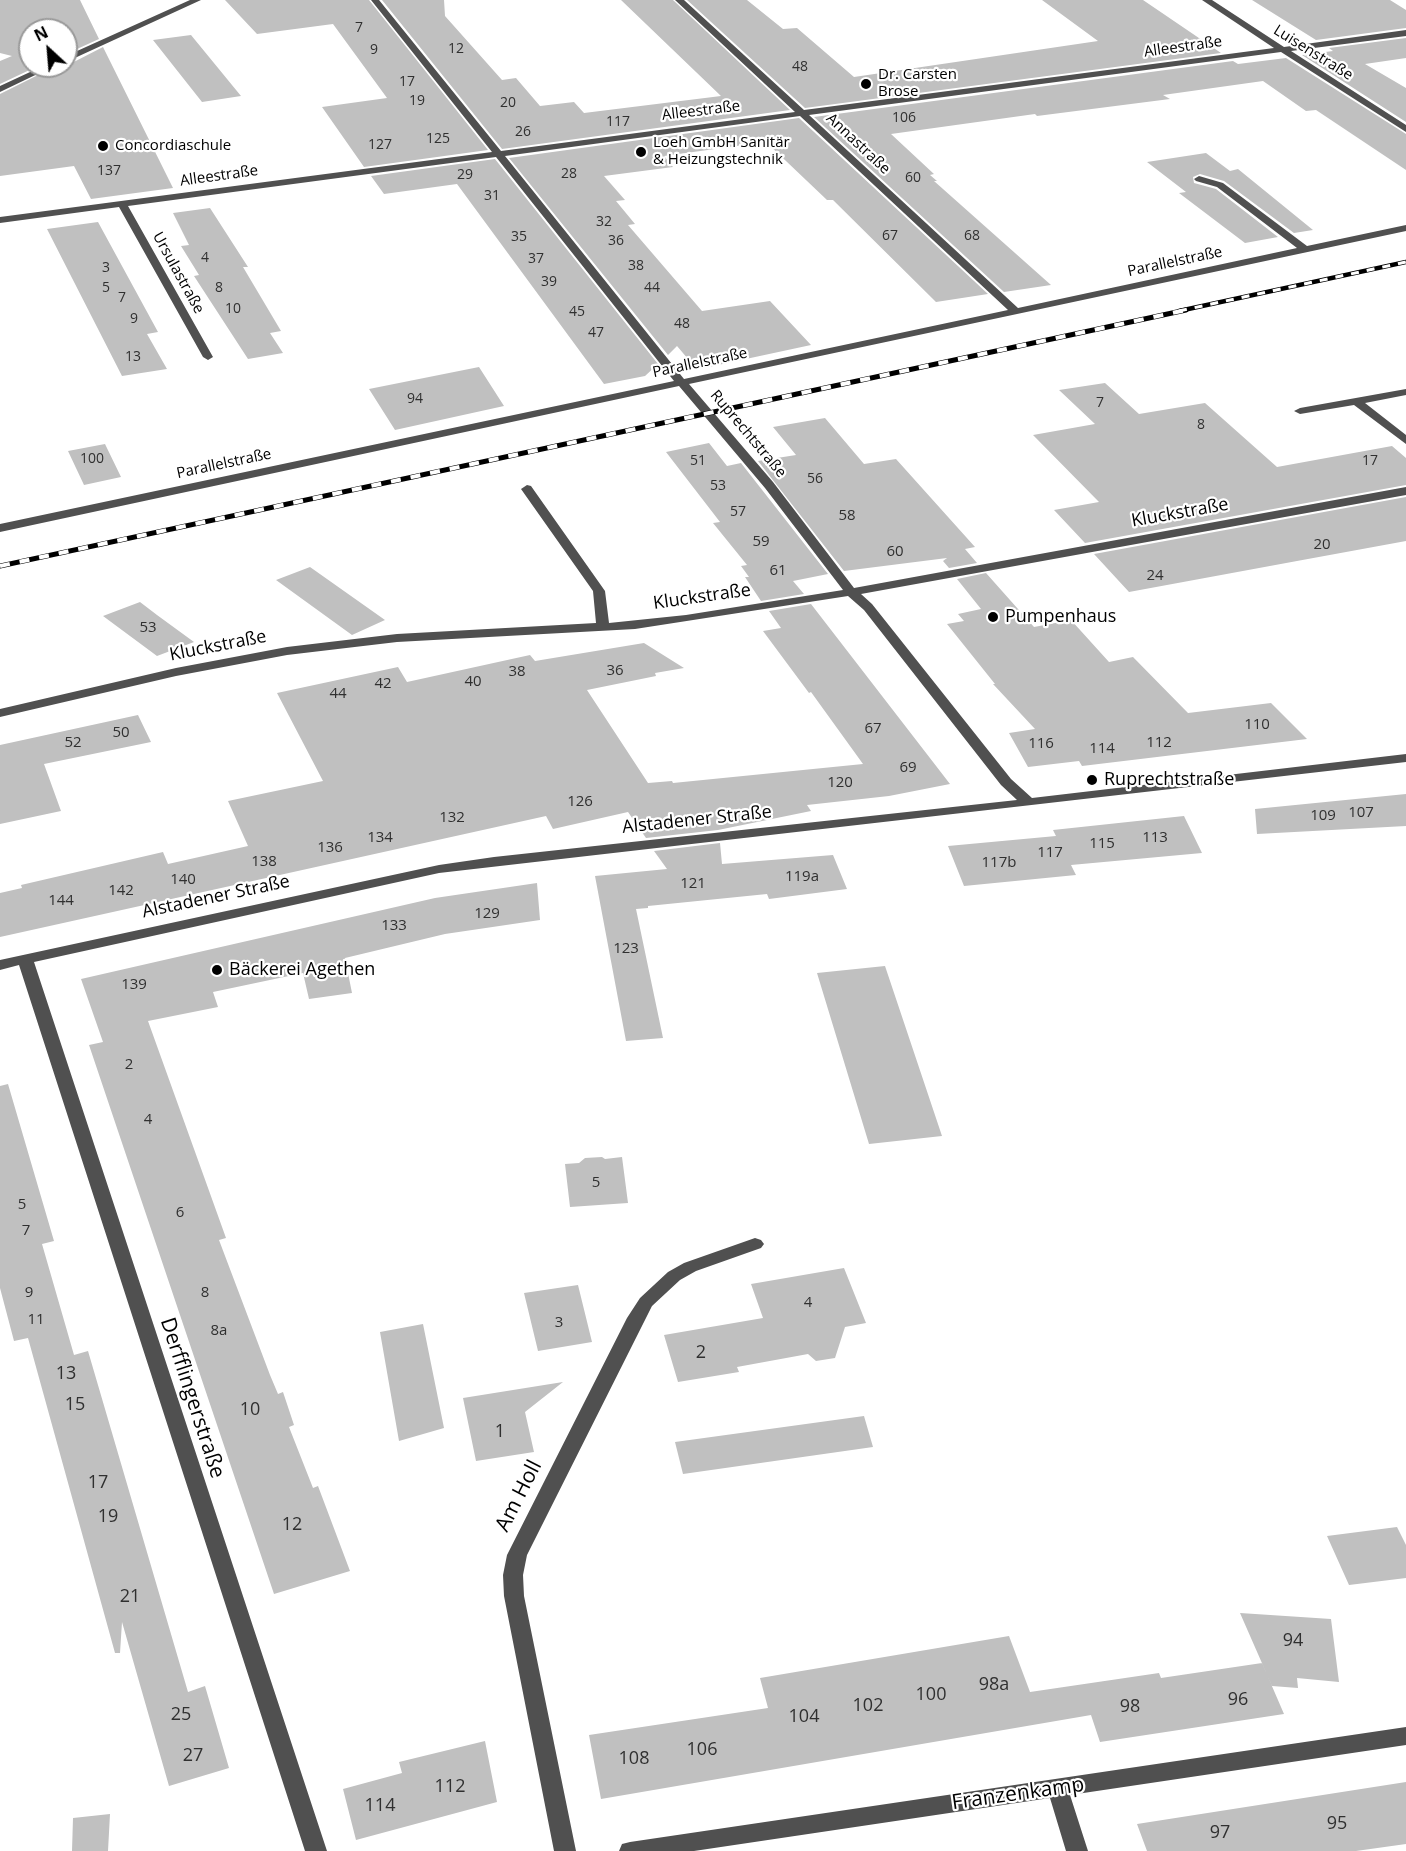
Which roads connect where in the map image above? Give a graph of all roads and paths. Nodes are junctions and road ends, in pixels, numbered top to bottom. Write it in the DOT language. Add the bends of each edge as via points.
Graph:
graph roads {
  1 [pos="197,0"];
  2 [pos="375,0"];
  3 [pos="679,0"];
  4 [pos="1206,0"];
  5 [pos="1406,33"];
  6 [pos="1284,49"];
  7 [pos="78,54"];
  8 [pos="24,78"];
  9 [pos="0,89"];
  10 [pos="802,113"];
  11 [pos="1406,129"];
  12 [pos="498,154"];
  13 [pos="1199,179"];
  14 [pos="122,204"];
  15 [pos="0,220"];
  16 [pos="1406,228"];
  17 [pos="1306,250"];
  18 [pos="1016,311"];
  19 [pos="208,357"];
  20 [pos="681,382"];
  21 [pos="1406,392"];
  22 [pos="1356,401"];
  23 [pos="1300,411"];
  24 [pos="1406,441"];
  25 [pos="527,489"];
  26 [pos="1406,491"];
  27 [pos="0,528"];
  28 [pos="851,592"];
  29 [pos="603,627"];
  30 [pos="0,713"];
  31 [pos="1406,758"];
  32 [pos="1029,803"];
  33 [pos="25,959"];
  34 [pos="0,965"];
  35 [pos="755,1244"];
  36 [pos="1406,1736"];
  37 [pos="1058,1789"];
  38 [pos="316,1851"];
  39 [pos="565,1851"];
  40 [pos="630,1851"];
  41 [pos="1077,1851"];
  1 -- 7 [label="street"];
  2 -- 12 [label="street, Ruprechtstraße"];
  3 -- 10 [label="street, Annastraße"];
  4 -- 6 [label="street, Luisenstraße"];
  5 -- 6 [label="street, Alleestraße"];
  6 -- 10 [label="street, Alleestraße"];
  6 -- 11 [label="street, Luisenstraße"];
  8 -- 9 [label="street"];
  10 -- 12 [label="street, Alleestraße"];
  10 -- 18 [label="street, Annastraße"];
  12 -- 14 [label="street, Alleestraße"];
  12 -- 20 [label="street, Ruprechtstraße"];
  13 -- 17 [label="street" via="1220,185"];
  14 -- 15 [label="street, Alleestraße"];
  14 -- 19 [label="street, Ursulastraße"];
  16 -- 17 [label="street, Parallelstraße"];
  17 -- 18 [label="street, Parallelstraße"];
  18 -- 20 [label="street, Parallelstraße"];
  20 -- 27 [label="street, Parallelstraße"];
  20 -- 28 [label="street, Ruprechtstraße" via="769,485"];
  21 -- 22 [label="street"];
  22 -- 23 [label="street"];
  22 -- 24 [label="street"];
  25 -- 29 [label="street" via="599,591"];
  26 -- 28 [label="street, Kluckstraße"];
  28 -- 29 [label="street, Kluckstraße" via="686,619"];
  28 -- 32 [label="street, Ruprechtstraße" via="868,608 1006,782"];
  29 -- 30 [label="street, Kluckstraße" via="397,638 288,651 176,672"];
  31 -- 32 [label="street, Alstadener Straße"];
  32 -- 33 [label="street, Alstadener Straße" via="440,869"];
  33 -- 34 [label="street, Alstadener Straße"];
  33 -- 38 [label="street, Derfflingerstraße"];
  35 -- 39 [label="street, Am Holl" via="690,1267 646,1302 517,1555 514,1596"];
  36 -- 37 [label="street, Franzenkamp"];
  37 -- 40 [label="street, Franzenkamp"];
  37 -- 41 [label="street"];
}
